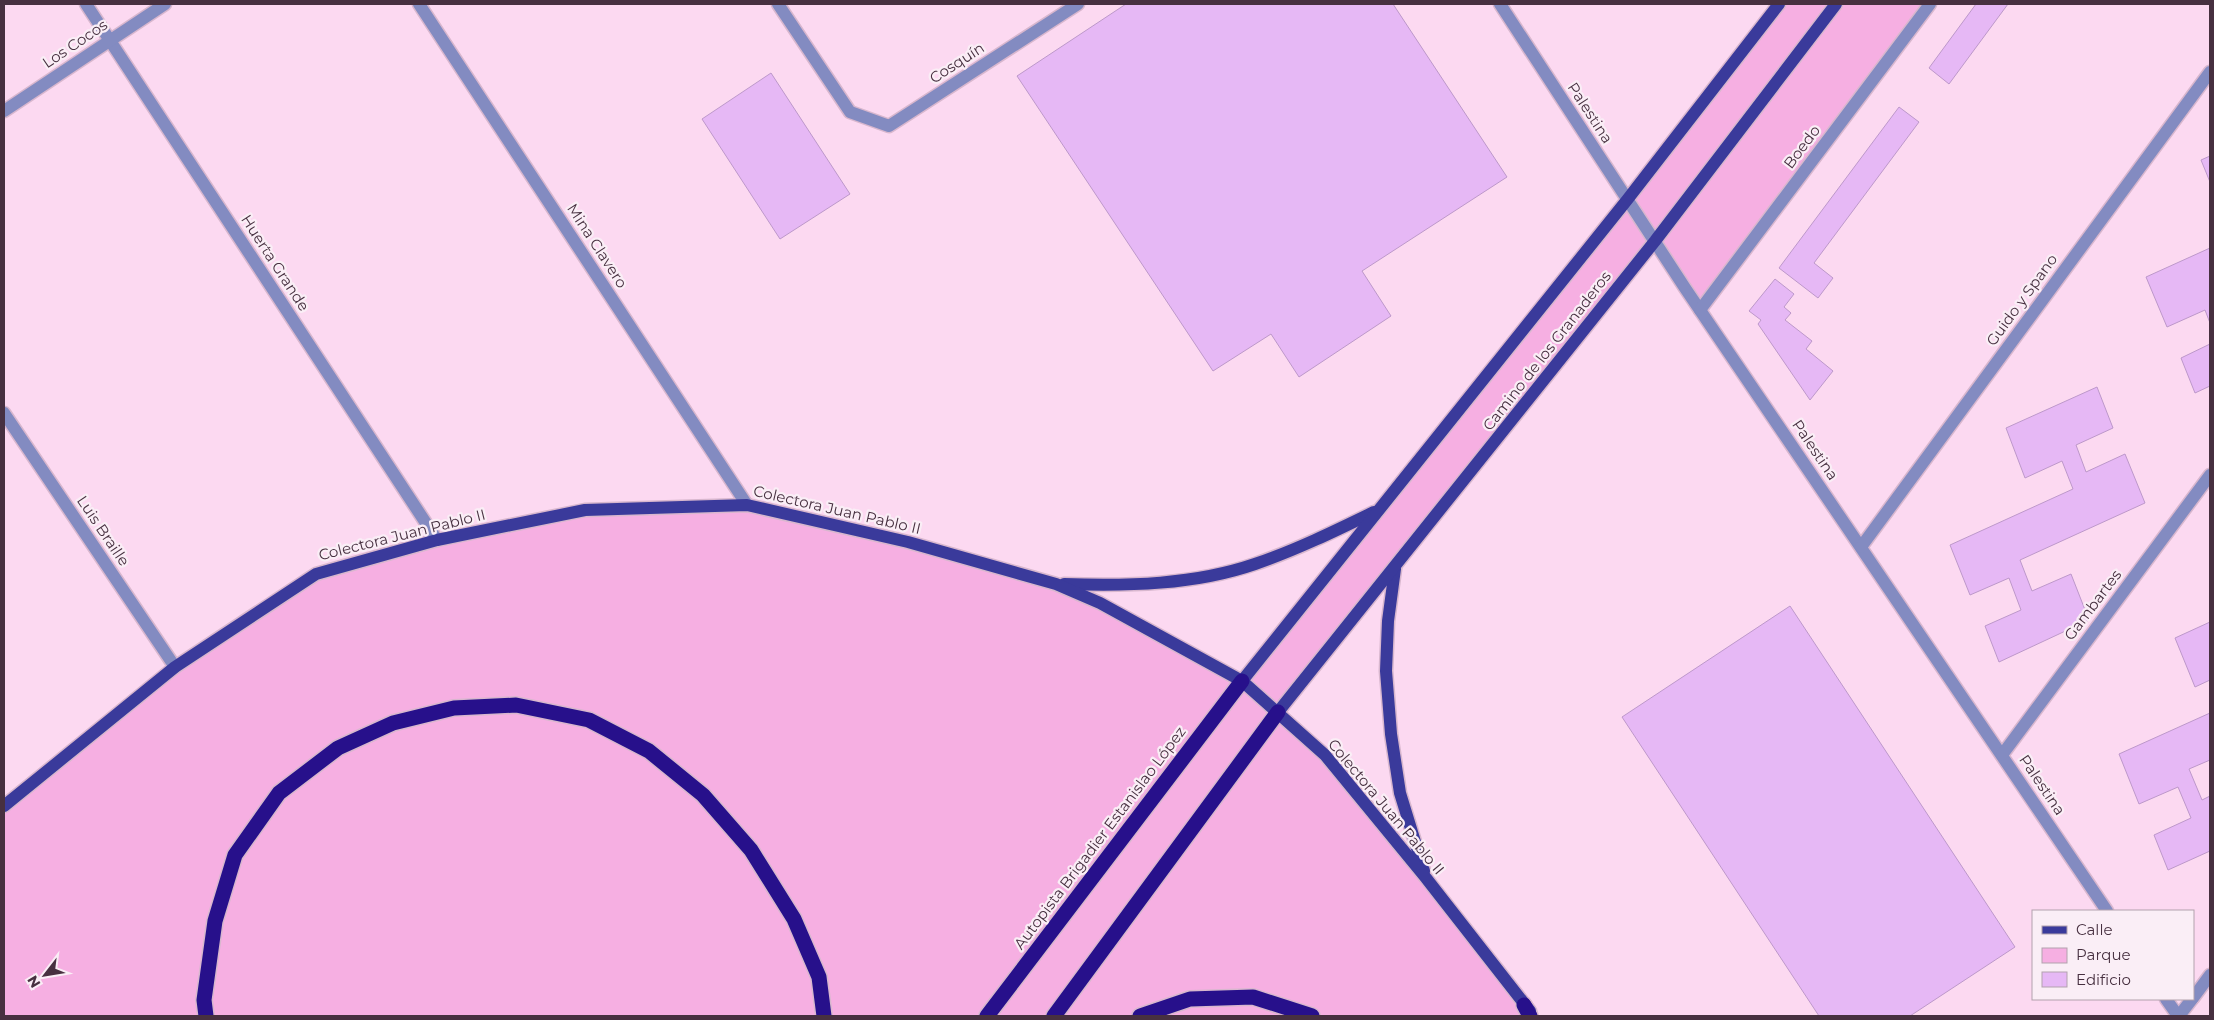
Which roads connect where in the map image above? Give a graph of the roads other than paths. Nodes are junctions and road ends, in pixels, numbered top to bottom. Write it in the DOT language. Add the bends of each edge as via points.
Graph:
graph roads {
  1 [pos="86,4"];
  2 [pos="165,4"];
  3 [pos="420,4"];
  4 [pos="778,4"];
  5 [pos="1078,4"];
  6 [pos="1500,4"];
  7 [pos="1779,4"];
  8 [pos="1836,4"];
  9 [pos="1930,4"];
  10 [pos="110,40"];
  11 [pos="2210,72"];
  12 [pos="4,111"];
  13 [pos="1627,200"];
  14 [pos="1655,241"];
  15 [pos="1700,310"];
  16 [pos="4,412"];
  17 [pos="2210,475"];
  18 [pos="748,505"];
  19 [pos="1378,510"];
  20 [pos="437,540"];
  21 [pos="1861,547"];
  22 [pos="1395,567"];
  23 [pos="1056,584"];
  24 [pos="174,667"];
  25 [pos="1242,681"];
  26 [pos="1278,712"];
  27 [pos="2002,755"];
  28 [pos="4,806"];
  29 [pos="1426,878"];
  30 [pos="2106,910"];
  31 [pos="2210,975"];
  32 [pos="2194,998"];
  33 [pos="2167,1000"];
  34 [pos="2192,1000"];
  35 [pos="1527,1010"];
  36 [pos="206,1016"];
  37 [pos="824,1016"];
  38 [pos="987,1016"];
  39 [pos="1054,1016"];
  40 [pos="1140,1016"];
  41 [pos="1312,1016"];
  42 [pos="1536,1016"];
  43 [pos="2179,1016"];
  1 -- 10 [label="street, Huerta Grande"];
  2 -- 10 [label="street, Los Cocos"];
  3 -- 18 [label="street, Mina Clavero"];
  4 -- 5 [label="street, Cosquín" via="850,112 889,126"];
  6 -- 13 [label="street, Palestina"];
  7 -- 13 [label="main road, Camino de los Granaderos"];
  8 -- 14 [label="main road, Camino de los Granaderos"];
  9 -- 15 [label="street, Boedo"];
  10 -- 12 [label="street, Los Cocos"];
  10 -- 20 [label="street, Huerta Grande"];
  11 -- 21 [label="street, Guido y Spano"];
  13 -- 14 [label="street, Palestina"];
  13 -- 19 [label="main road, Camino de los Granaderos"];
  14 -- 15 [label="street, Palestina"];
  14 -- 22 [label="main road, Camino de los Granaderos"];
  15 -- 21 [label="street, Palestina"];
  16 -- 24 [label="street, Luis Braille"];
  17 -- 27 [label="street, Gambartes"];
  18 -- 20 [label="main road, Colectora Juan Pablo II" via="584,510"];
  18 -- 23 [label="main road, Colectora Juan Pablo II" via="908,542"];
  19 -- 23 [label="main road" via="1316,540 1254,564 1189,579 1123,586"];
  19 -- 25 [label="main road, Camino de los Granaderos"];
  20 -- 24 [label="main road, Colectora Juan Pablo II" via="316,574"];
  21 -- 27 [label="street, Palestina"];
  22 -- 26 [label="main road, Camino de los Granaderos"];
  22 -- 29 [label="main road" via="1386,671 1391,734 1400,793"];
  23 -- 25 [label="main road, Colectora Juan Pablo II" via="1100,603"];
  24 -- 28 [label="main road, Colectora Juan Pablo II"];
  25 -- 26 [label="main road, Colectora Juan Pablo II"];
  25 -- 38 [label="highway, Autopista Brigadier Estanislao López"];
  26 -- 29 [label="main road, Colectora Juan Pablo II" via="1325,755"];
  26 -- 39 [label="highway"];
  27 -- 30 [label="street, Palestina"];
  29 -- 35 [label="main road, Colectora Juan Pablo II"];
  31 -- 32 [label="street"];
  33 -- 43 [label="street"];
  34 -- 43 [label="street"];
  35 -- 42 [label="main road, Colectora Juan Pablo II"];
  36 -- 37 [label="highway" via="204,1000 215,921 235,855 279,793 338,748 393,723 454,708 516,706 589,720 649,751 703,795 751,850 794,919 819,977"];
  40 -- 41 [label="highway" via="1190,999 1253,997"];
}
